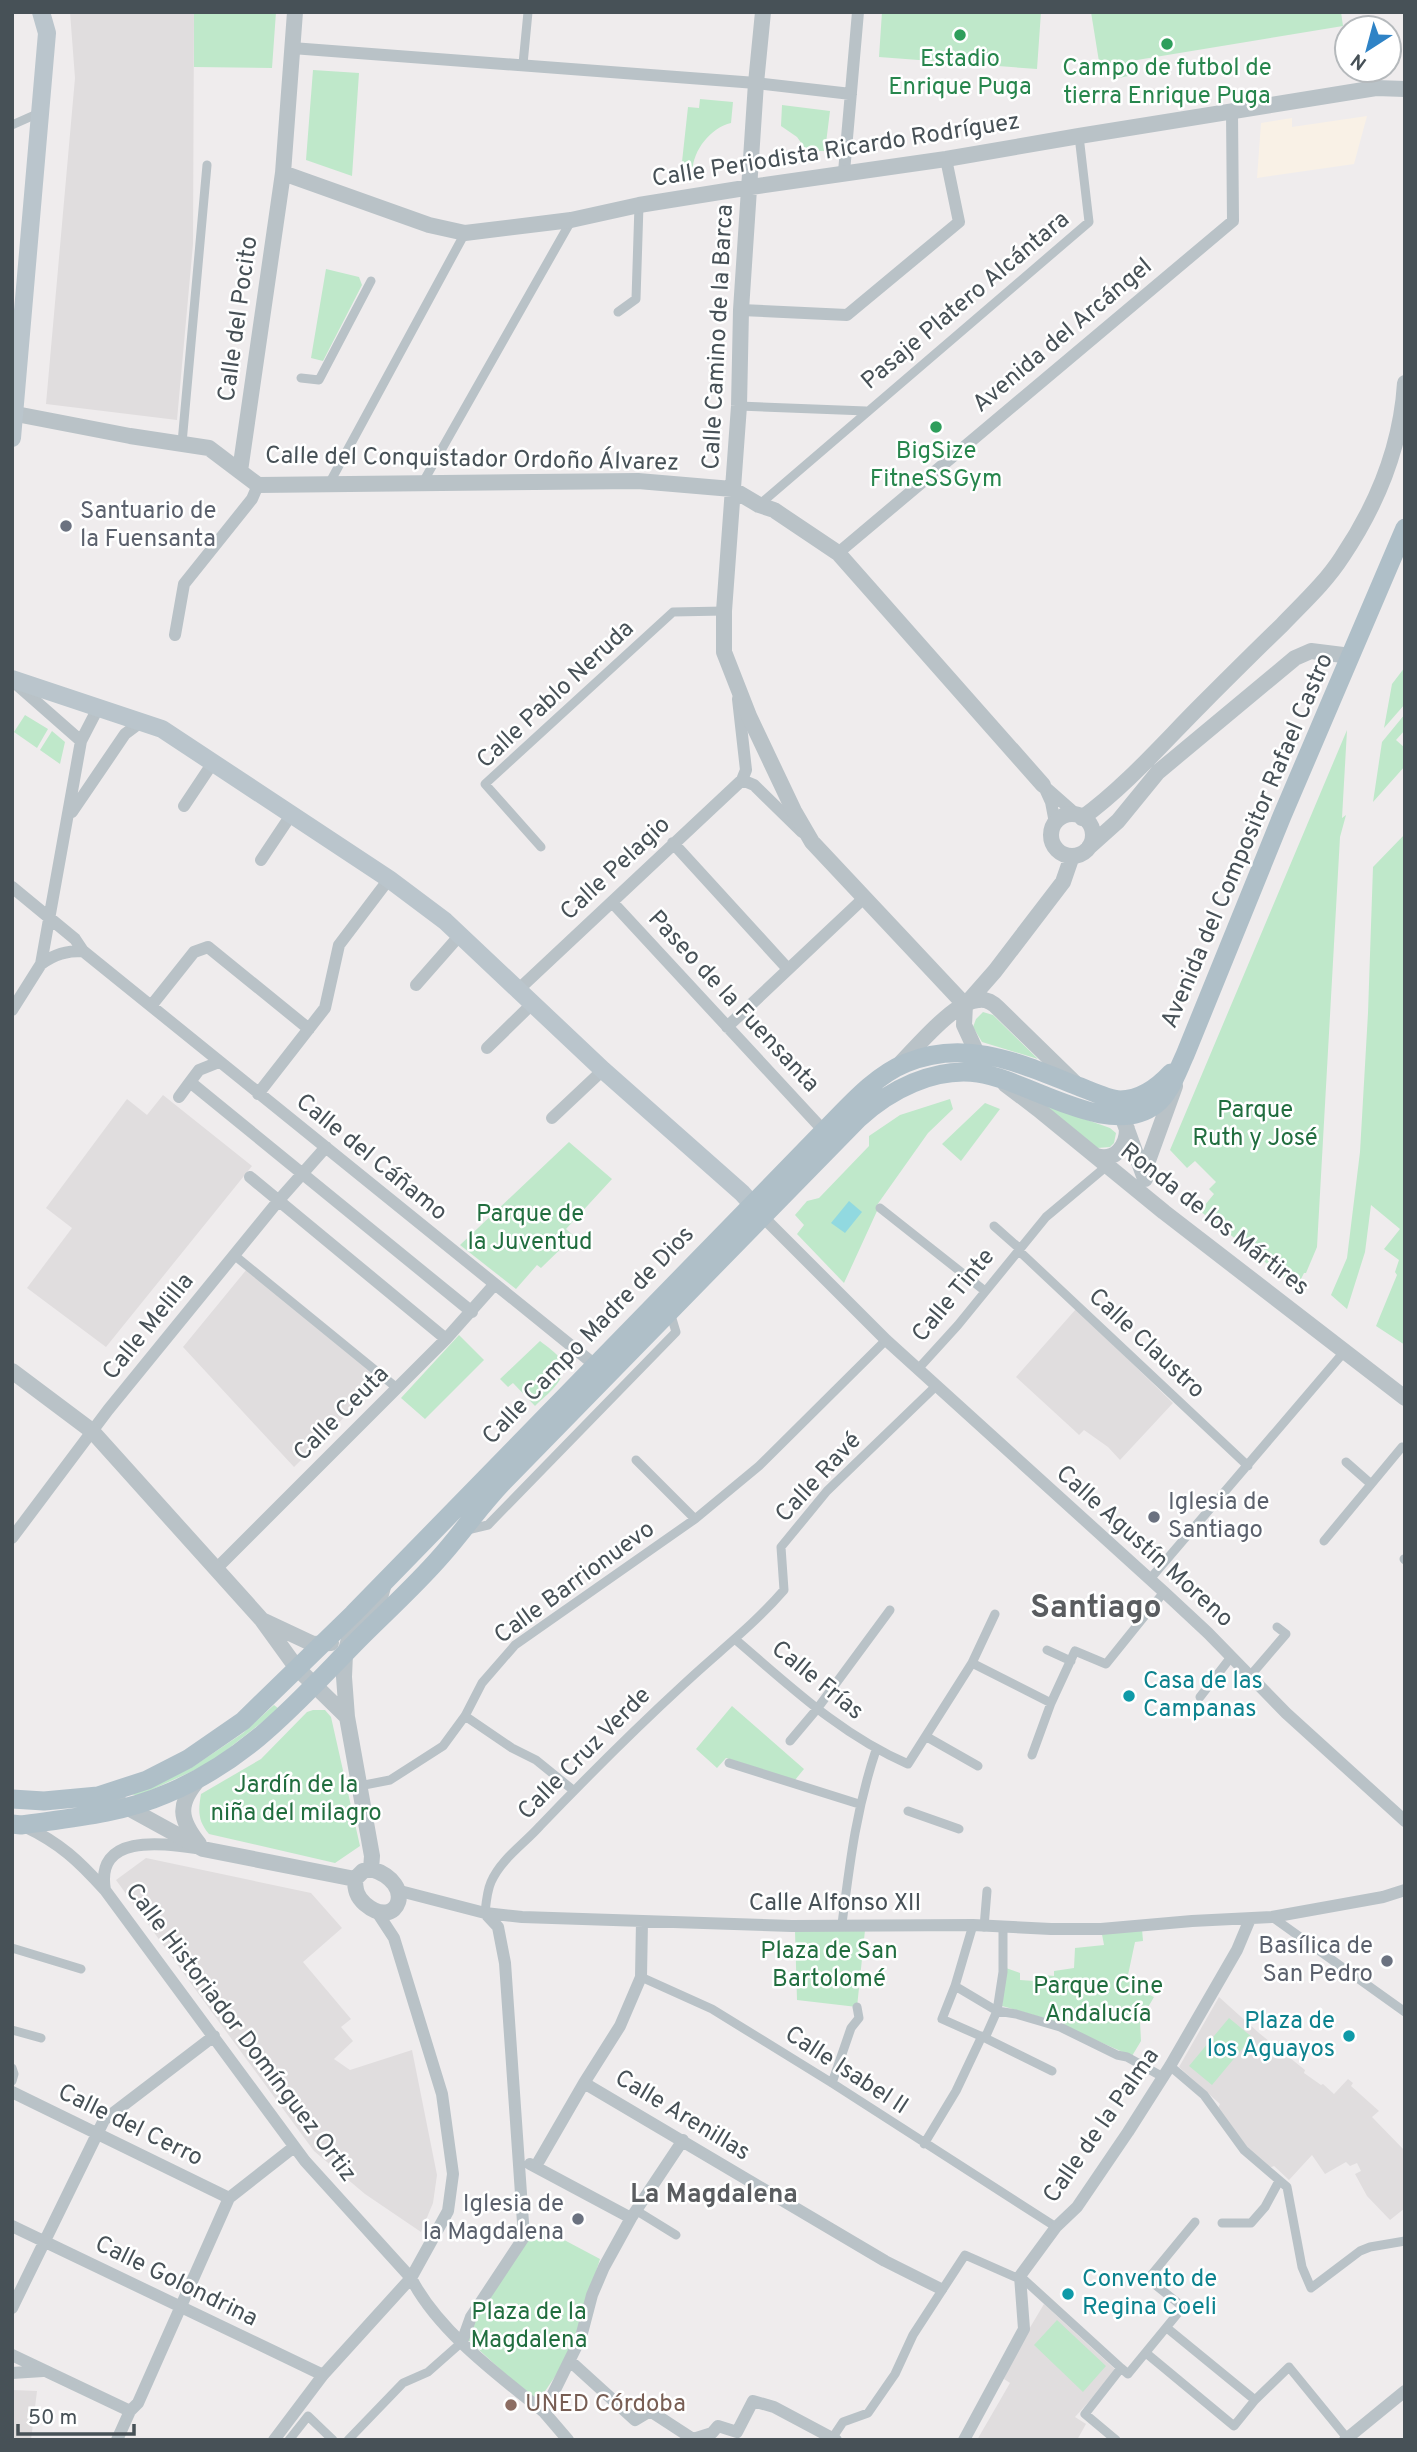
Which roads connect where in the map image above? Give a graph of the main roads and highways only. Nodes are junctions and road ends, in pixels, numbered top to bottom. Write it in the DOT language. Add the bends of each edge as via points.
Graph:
graph roads {
  1 [pos="41,12"];
  2 [pos="12,438"];
  3 [pos="1405,528"];
  4 [pos="1405,554"];
  5 [pos="1354,650"];
  6 [pos="12,680"];
  7 [pos="1185,1055"];
  8 [pos="758,1210"];
  9 [pos="12,1799"];
  10 [pos="17,1824"];
  1 -- 2 [label="main road" via="47,33"];
  3 -- 5 [label="main road, Avenida del Compositor Rafael Castro"];
  4 -- 5 [label="main road, Avenida del Compositor Rafael Castro"];
  5 -- 7 [label="main road, Avenida del Compositor Rafael Castro"];
  6 -- 8 [label="main road" via="162,729 388,879 445,921"];
  7 -- 8 [label="main road, Calle Campo Madre de Dios" via="1162,1082 1129,1099 1111,1098 1016,1062 975,1052 906,1062 867,1089 824,1131"];
  7 -- 8 [label="main road, Calle Campo Madre de Dios" via="1158,1102 1125,1123 996,1077 945,1074 907,1085 884,1097"];
  8 -- 9 [label="main road, Calle Campo Madre de Dios" via="595,1365 243,1721 209,1747 147,1780 98,1796"];
  8 -- 10 [label="main road, Calle Campo Madre de Dios" via="670,1311 483,1502 442,1555 259,1740 200,1779 130,1807"];
}
